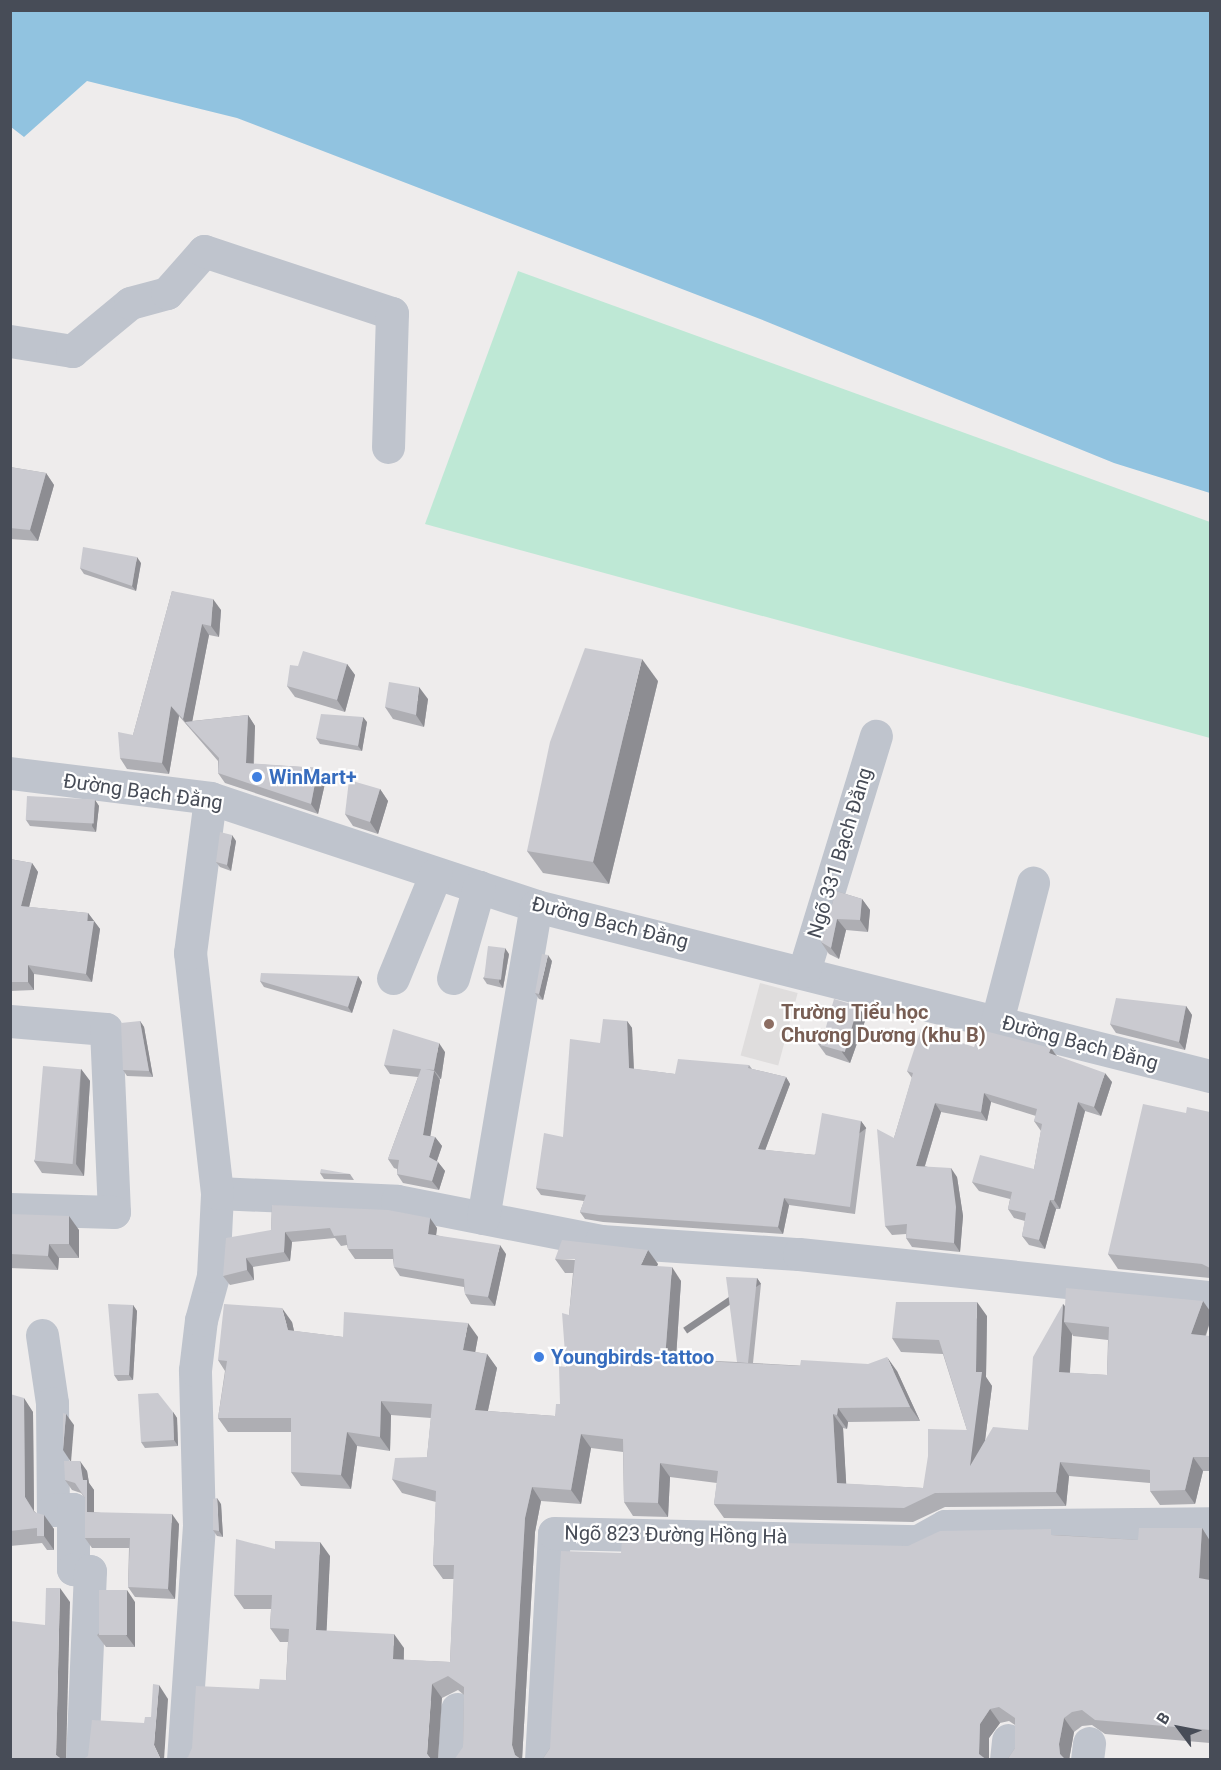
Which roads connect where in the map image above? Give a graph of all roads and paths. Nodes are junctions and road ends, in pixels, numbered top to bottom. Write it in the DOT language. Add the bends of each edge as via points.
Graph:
graph roads {
  1 [pos="10,340"];
  2 [pos="388,447"];
  3 [pos="876,736"];
  4 [pos="10,773"];
  5 [pos="210,798"];
  6 [pos="436,873"];
  7 [pos="1033,883"];
  8 [pos="479,887"];
  9 [pos="536,906"];
  10 [pos="804,971"];
  11 [pos="393,978"];
  12 [pos="453,978"];
  13 [pos="10,1021"];
  14 [pos="997,1021"];
  15 [pos="1210,1076"];
  16 [pos="218,1193"];
  17 [pos="10,1209"];
  18 [pos="483,1218"];
  19 [pos="1210,1297"];
  20 [pos="42,1335"];
  21 [pos="1210,1523"];
  22 [pos="457,1709"];
  23 [pos="82,1760"];
  24 [pos="183,1760"];
  25 [pos="454,1760"];
  26 [pos="541,1760"];
  1 -- 2 [label="street" via="72,351 130,303 167,293 204,251 392,313"];
  3 -- 10 [label="street, Ngõ 331 Bạch Đằng"];
  4 -- 5 [label="street, Đường Bạch Đằng"];
  5 -- 6 [label="street, Đường Bạch Đằng"];
  5 -- 16 [label="street" via="190,953"];
  6 -- 8 [label="street, Đường Bạch Đằng"];
  6 -- 11 [label="street"];
  7 -- 14 [label="street"];
  8 -- 9 [label="street, Đường Bạch Đằng"];
  8 -- 12 [label="street"];
  9 -- 10 [label="street, Đường Bạch Đằng"];
  9 -- 18 [label="street"];
  10 -- 14 [label="street, Đường Bạch Đằng"];
  13 -- 17 [label="street" via="106,1029 114,1212"];
  14 -- 15 [label="street, Đường Bạch Đằng" via="1098,1051"];
  16 -- 18 [label="street" via="397,1201"];
  16 -- 24 [label="street" via="213,1276 201,1320 195,1370 199,1525"];
  18 -- 19 [label="street" via="600,1241 799,1254"];
  20 -- 23 [label="street" via="52,1403 53,1510 73,1509 73,1569 90,1572"];
  21 -- 26 [label="street, Ngõ 823 Đường Hồng Hà" via="945,1526 918,1541 554,1533"];
  22 -- 25 [label="street"];
}
